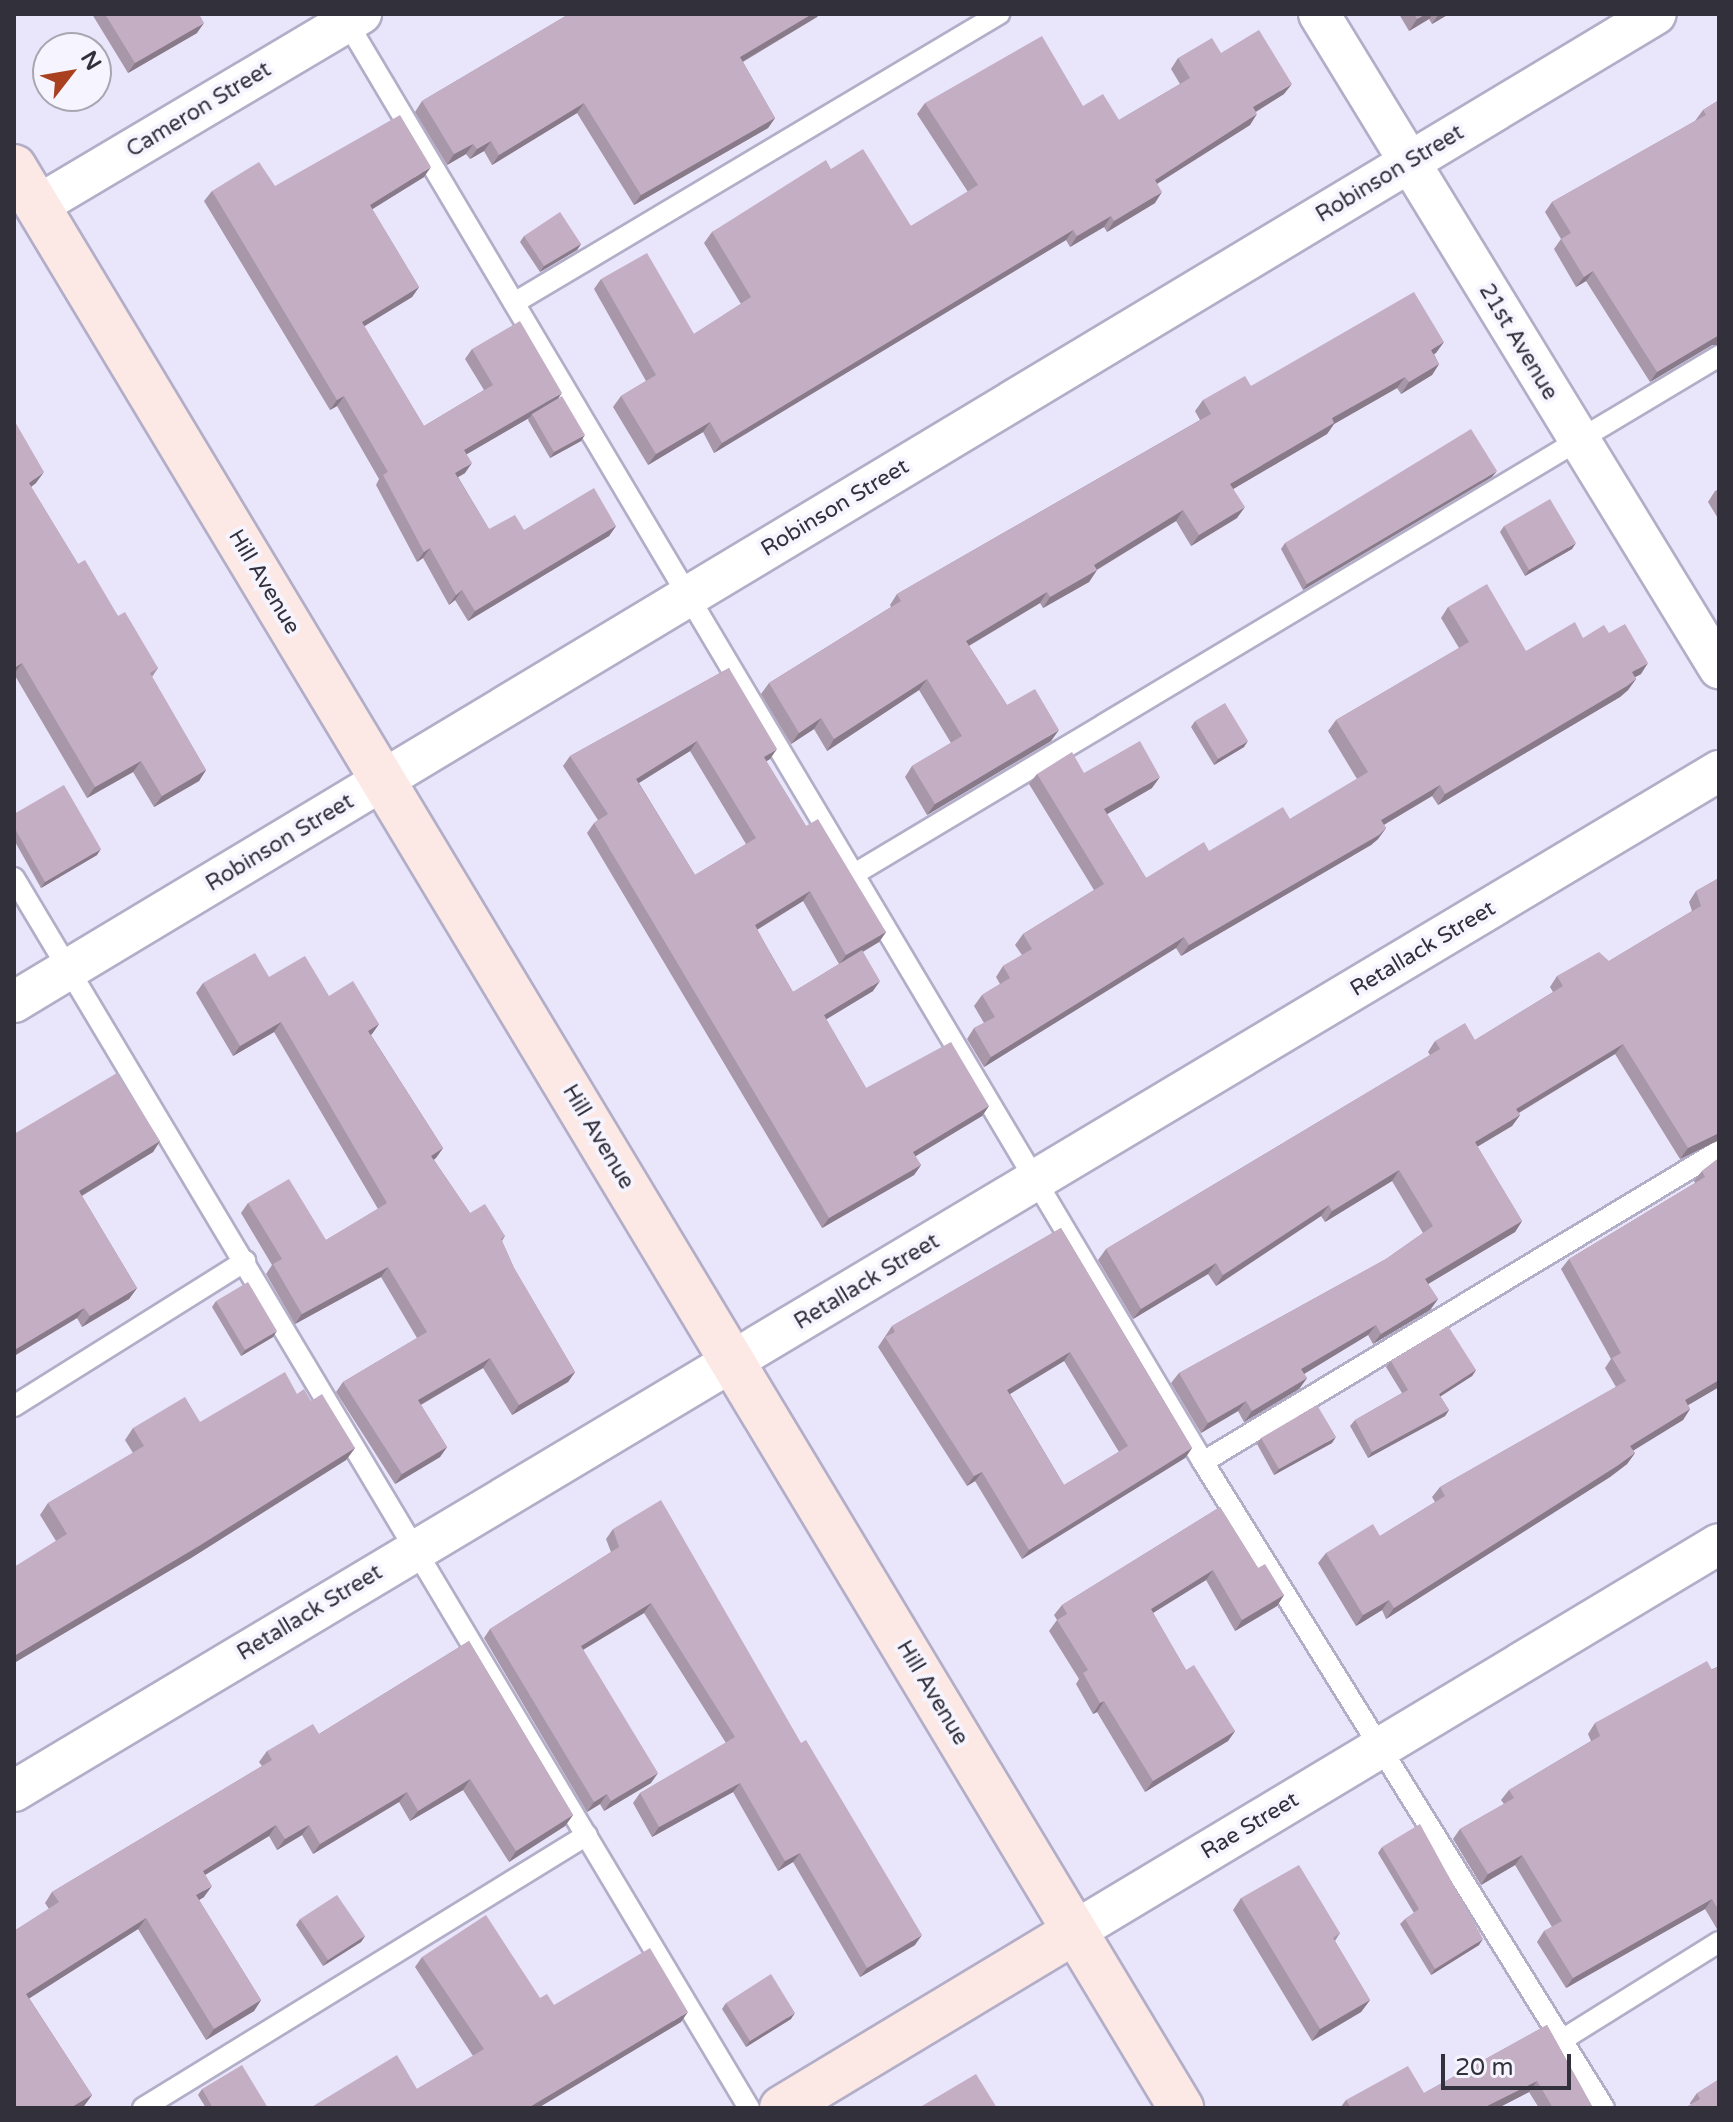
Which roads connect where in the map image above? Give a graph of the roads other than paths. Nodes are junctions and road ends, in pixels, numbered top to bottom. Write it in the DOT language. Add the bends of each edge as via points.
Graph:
graph roads {
  1 [pos="999,14"];
  2 [pos="1319,14"];
  3 [pos="1656,14"];
  4 [pos="350,17"];
  5 [pos="1409,162"];
  6 [pos="14,167"];
  7 [pos="26,213"];
  8 [pos="514,303"];
  9 [pos="1719,356"];
  10 [pos="1577,440"];
  11 [pos="688,597"];
  12 [pos="1719,668"];
  13 [pos="1719,771"];
  14 [pos="383,781"];
  15 [pos="856,873"];
  16 [pos="14,878"];
  17 [pos="70,968"];
  18 [pos="14,1002"];
  19 [pos="1719,1151"];
  20 [pos="1036,1181"];
  21 [pos="245,1261"];
  22 [pos="733,1362"];
  23 [pos="14,1406"];
  24 [pos="1203,1462"];
  25 [pos="1719,1544"];
  26 [pos="417,1548"];
  27 [pos="1380,1748"];
  28 [pos="14,1791"];
  29 [pos="587,1835"];
  30 [pos="1075,1931"];
  31 [pos="1719,1942"];
  32 [pos="1562,2040"];
  33 [pos="143,2108"];
  34 [pos="749,2108"];
  35 [pos="782,2108"];
  36 [pos="1181,2108"];
  37 [pos="1604,2108"];
  1 -- 8 [label="lane"];
  2 -- 5 [label="street, 21st Avenue"];
  3 -- 5 [label="street, Robinson Street"];
  4 -- 7 [label="street, Cameron Street"];
  4 -- 8 [label="lane"];
  5 -- 10 [label="street, 21st Avenue"];
  5 -- 11 [label="street, Robinson Street"];
  6 -- 7 [label="street, Hill Avenue"];
  7 -- 14 [label="street, Hill Avenue"];
  8 -- 11 [label="lane"];
  9 -- 10 [label="lane"];
  10 -- 12 [label="street, 21st Avenue"];
  10 -- 15 [label="lane"];
  11 -- 14 [label="street, Robinson Street"];
  11 -- 15 [label="lane"];
  13 -- 20 [label="street, Retallack Street"];
  14 -- 17 [label="street, Robinson Street"];
  14 -- 22 [label="street, Hill Avenue"];
  15 -- 20 [label="lane"];
  16 -- 17 [label="lane"];
  17 -- 18 [label="street, Robinson Street"];
  17 -- 21 [label="lane"];
  19 -- 24 [label="lane"];
  20 -- 22 [label="street, Retallack Street"];
  20 -- 24 [label="lane"];
  21 -- 23 [label="lane"];
  21 -- 26 [label="lane"];
  22 -- 26 [label="street, Retallack Street"];
  22 -- 30 [label="street, Hill Avenue"];
  24 -- 27 [label="lane"];
  25 -- 27 [label="street, Rae Street"];
  26 -- 28 [label="street, Retallack Street"];
  26 -- 29 [label="lane"];
  27 -- 30 [label="street, Rae Street"];
  27 -- 32 [label="lane"];
  29 -- 33 [label="lane"];
  29 -- 34 [label="lane"];
  30 -- 35 [label="street, Rae Street"];
  30 -- 36 [label="street, Hill Avenue"];
  31 -- 32 [label="lane"];
  32 -- 37 [label="lane"];
}
